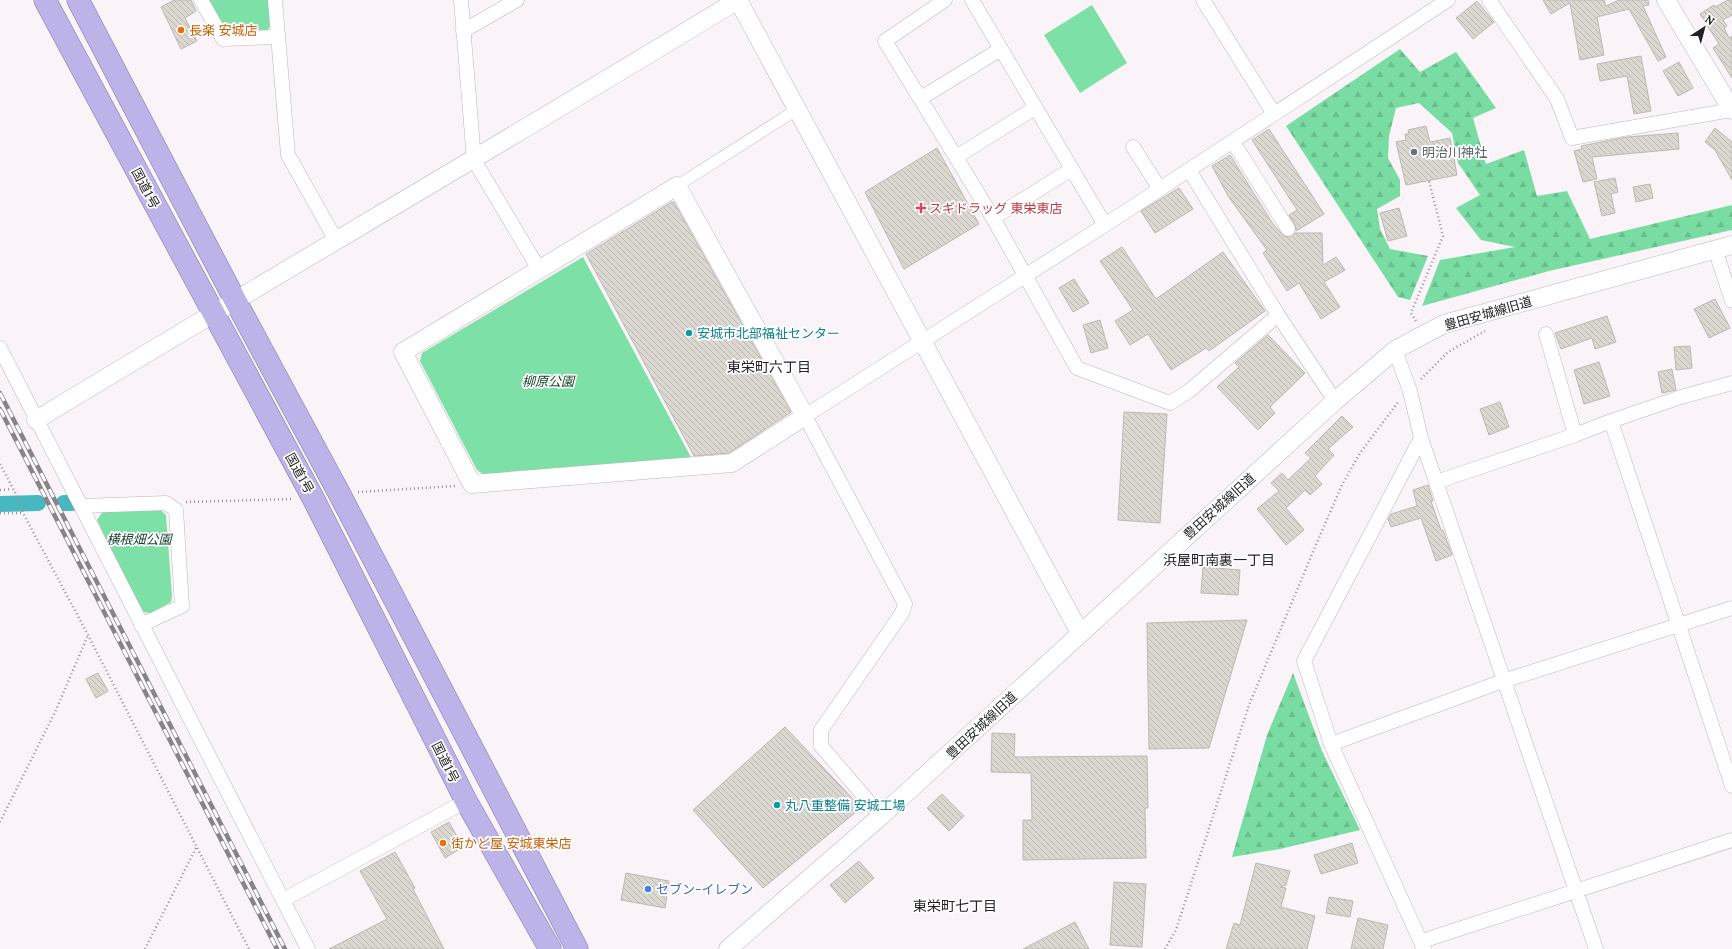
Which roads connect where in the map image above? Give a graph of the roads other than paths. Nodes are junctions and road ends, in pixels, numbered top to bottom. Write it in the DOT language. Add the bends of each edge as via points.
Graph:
graph roads {
  1 [pos="45,0"];
  2 [pos="78,0"];
  3 [pos="201,0"];
  4 [pos="275,0"];
  5 [pos="461,0"];
  6 [pos="517,0"];
  7 [pos="738,0"];
  8 [pos="945,0"];
  9 [pos="972,0"];
  10 [pos="1203,0"];
  11 [pos="1448,0"];
  12 [pos="1489,0"];
  13 [pos="1666,0"];
  14 [pos="1433,5"];
  15 [pos="463,31"];
  16 [pos="277,37"];
  17 [pos="1001,49"];
  18 [pos="921,98"];
  19 [pos="1036,108"];
  20 [pos="796,110"];
  21 [pos="1732,110"];
  22 [pos="1274,114"];
  23 [pos="1233,142"];
  24 [pos="1133,147"];
  25 [pos="956,157"];
  26 [pos="474,160"];
  27 [pos="1072,169"];
  28 [pos="1189,170"];
  29 [pos="677,186"];
  30 [pos="1160,189"];
  31 [pos="993,218"];
  32 [pos="1105,225"];
  33 [pos="1288,229"];
  34 [pos="336,242"];
  35 [pos="1732,244"];
  36 [pos="1715,249"];
  37 [pos="540,270"];
  38 [pos="1025,276"];
  39 [pos="235,300"];
  40 [pos="1732,301"];
  41 [pos="212,313"];
  42 [pos="1278,315"];
  43 [pos="1546,334"];
  44 [pos="924,342"];
  45 [pos="0,348"];
  46 [pos="1395,350"];
  47 [pos="1732,383"];
  48 [pos="1335,401"];
  49 [pos="805,416"];
  50 [pos="36,420"];
  51 [pos="1611,421"];
  52 [pos="1575,435"];
  53 [pos="1421,438"];
  54 [pos="1436,482"];
  55 [pos="82,506"];
  56 [pos="1732,608"];
  57 [pos="1677,624"];
  58 [pos="141,625"];
  59 [pos="1080,633"];
  60 [pos="1503,681"];
  61 [pos="1330,744"];
  62 [pos="1732,786"];
  63 [pos="466,800"];
  64 [pos="881,816"];
  65 [pos="1732,840"];
  66 [pos="1577,890"];
  67 [pos="283,900"];
  68 [pos="1423,945"];
  69 [pos="308,949"];
  70 [pos="550,949"];
  71 [pos="577,949"];
  72 [pos="728,949"];
  73 [pos="1596,949"];
  1 -- 41 [label="highway, 国道1号"];
  2 -- 39 [label="highway, 国道1号"];
  3 -- 16 [label="street" via="223,40"];
  4 -- 16 [label="street"];
  5 -- 15 [label="street"];
  6 -- 15 [label="street"];
  7 -- 20 [label="street"];
  7 -- 26 [label="street"];
  8 -- 18 [label="street" via="885,41"];
  9 -- 17 [label="street"];
  10 -- 22 [label="street"];
  11 -- 14 [label="street"];
  12 -- 21 [label="street" via="1557,99 1572,138"];
  13 -- 21 [label="street"];
  14 -- 22 [label="street"];
  15 -- 26 [label="street"];
  16 -- 34 [label="street" via="288,155"];
  17 -- 18 [label="street"];
  17 -- 19 [label="street"];
  18 -- 25 [label="street"];
  19 -- 25 [label="street"];
  19 -- 27 [label="street"];
  20 -- 29 [label="street"];
  20 -- 44 [label="street"];
  22 -- 23 [label="street"];
  23 -- 28 [label="street"];
  23 -- 33 [label="street"];
  24 -- 30 [label="street"];
  25 -- 31 [label="street"];
  26 -- 34 [label="street"];
  26 -- 37 [label="street"];
  27 -- 31 [label="street"];
  27 -- 32 [label="street"];
  28 -- 30 [label="street"];
  28 -- 42 [label="street"];
  29 -- 37 [label="street"];
  29 -- 49 [label="street"];
  30 -- 32 [label="street"];
  31 -- 38 [label="street"];
  32 -- 38 [label="street"];
  34 -- 39 [label="street"];
  35 -- 36 [label="street, 豊田安城線旧道"];
  36 -- 40 [label="street"];
  36 -- 46 [label="street, 豊田安城線旧道" via="1444,324"];
  37 -- 49 [label="street" via="403,352 472,484 732,463"];
  38 -- 42 [label="street" via="1077,368 1170,403 1189,391"];
  38 -- 44 [label="street"];
  39 -- 41 [label="street"];
  39 -- 71 [label="highway, 国道1号" via="339,493"];
  41 -- 50 [label="street"];
  41 -- 63 [label="highway, 国道1号" via="313,498"];
  42 -- 48 [label="street"];
  43 -- 52 [label="street"];
  44 -- 49 [label="street"];
  44 -- 59 [label="street"];
  45 -- 50 [label="street"];
  46 -- 48 [label="street, 豊田安城線旧道"];
  46 -- 53 [label="street" via="1410,391"];
  47 -- 51 [label="street"];
  48 -- 59 [label="street, 豊田安城線旧道"];
  49 -- 64 [label="street" via="905,604 902,613 821,730 821,746"];
  50 -- 55 [label="street"];
  51 -- 52 [label="street"];
  51 -- 57 [label="street"];
  52 -- 54 [label="street"];
  53 -- 54 [label="street"];
  53 -- 61 [label="street" via="1304,661"];
  54 -- 60 [label="street"];
  55 -- 58 [label="street"];
  55 -- 58 [label="street" via="166,503 176,510 182,606"];
  56 -- 57 [label="street"];
  57 -- 60 [label="street"];
  57 -- 62 [label="street"];
  58 -- 67 [label="street"];
  59 -- 64 [label="street, 豊田安城線旧道"];
  60 -- 61 [label="street"];
  60 -- 66 [label="street"];
  61 -- 68 [label="street"];
  63 -- 67 [label="street"];
  63 -- 70 [label="highway, 国道1号"];
  64 -- 72 [label="street, 豊田安城線旧道"];
  65 -- 66 [label="street"];
  66 -- 68 [label="street"];
  66 -- 73 [label="street"];
  67 -- 69 [label="street"];
}
